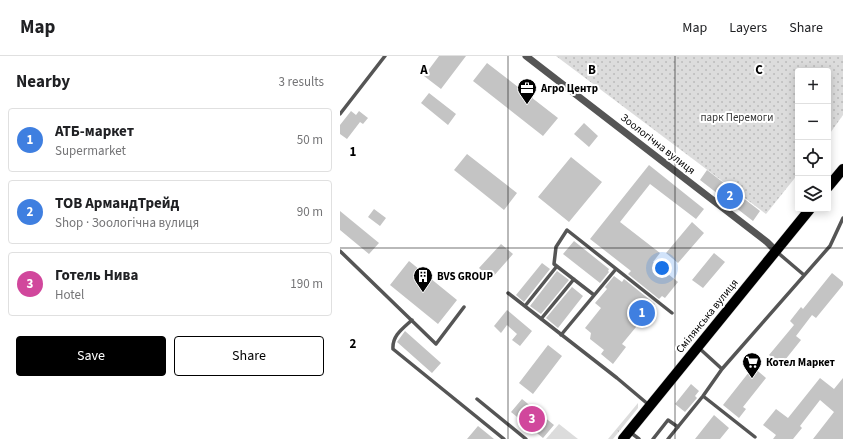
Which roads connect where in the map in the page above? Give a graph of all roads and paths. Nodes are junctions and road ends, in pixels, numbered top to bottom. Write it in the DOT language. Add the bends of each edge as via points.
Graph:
graph roads {
  1 [pos="386,56"];
  2 [pos="526,56"];
  3 [pos="340,114"];
  4 [pos="843,169"];
  5 [pos="831,183"];
  6 [pos="808,212"];
  7 [pos="843,218"];
  8 [pos="340,251"];
  9 [pos="776,251"];
  10 [pos="557,266"];
  11 [pos="616,269"];
  12 [pos="804,275"];
  13 [pos="574,279"];
  14 [pos="508,293"];
  15 [pos="594,295"];
  16 [pos="525,306"];
  17 [pos="464,307"];
  18 [pos="672,313"];
  19 [pos="542,319"];
  20 [pos="412,320"];
  21 [pos="562,335"];
  22 [pos="698,347"];
  23 [pos="722,369"];
  24 [pos="703,396"];
  25 [pos="477,399"];
  26 [pos="650,406"];
  27 [pos="678,427"];
  28 [pos="626,435"];
  29 [pos="755,437"];
  30 [pos="504,439"];
  31 [pos="526,439"];
  32 [pos="639,439"];
  33 [pos="652,439"];
  34 [pos="668,439"];
  1 -- 3 [label="lane"];
  2 -- 9 [label="street, Зоологічна вулиця"];
  4 -- 5 [label="main road"];
  6 -- 9 [label="main road, Смілянська вулиця"];
  7 -- 12 [label="lane" via="830,246"];
  8 -- 20 [label="lane"];
  9 -- 12 [label="lane"];
  9 -- 22 [label="main road, Смілянська вулиця"];
  10 -- 11 [label="lane" via="554,264 556,247 567,230"];
  10 -- 13 [label="lane"];
  10 -- 16 [label="lane"];
  11 -- 15 [label="lane"];
  11 -- 18 [label="lane"];
  12 -- 23 [label="lane"];
  13 -- 15 [label="lane"];
  13 -- 19 [label="lane"];
  14 -- 16 [label="lane"];
  15 -- 21 [label="lane"];
  16 -- 19 [label="lane"];
  17 -- 20 [label="lane" via="436,344"];
  19 -- 21 [label="lane"];
  20 -- 30 [label="lane" via="392,341 392,349"];
  21 -- 26 [label="lane"];
  22 -- 23 [label="lane"];
  22 -- 26 [label="main road, Смілянська вулиця"];
  23 -- 24 [label="lane"];
  24 -- 27 [label="lane"];
  24 -- 29 [label="lane"];
  25 -- 31 [label="lane"];
  26 -- 28 [label="main road, Смілянська вулиця"];
  27 -- 33 [label="lane" via="668,420"];
  27 -- 34 [label="lane"];
  28 -- 32 [label="lane"];
}
